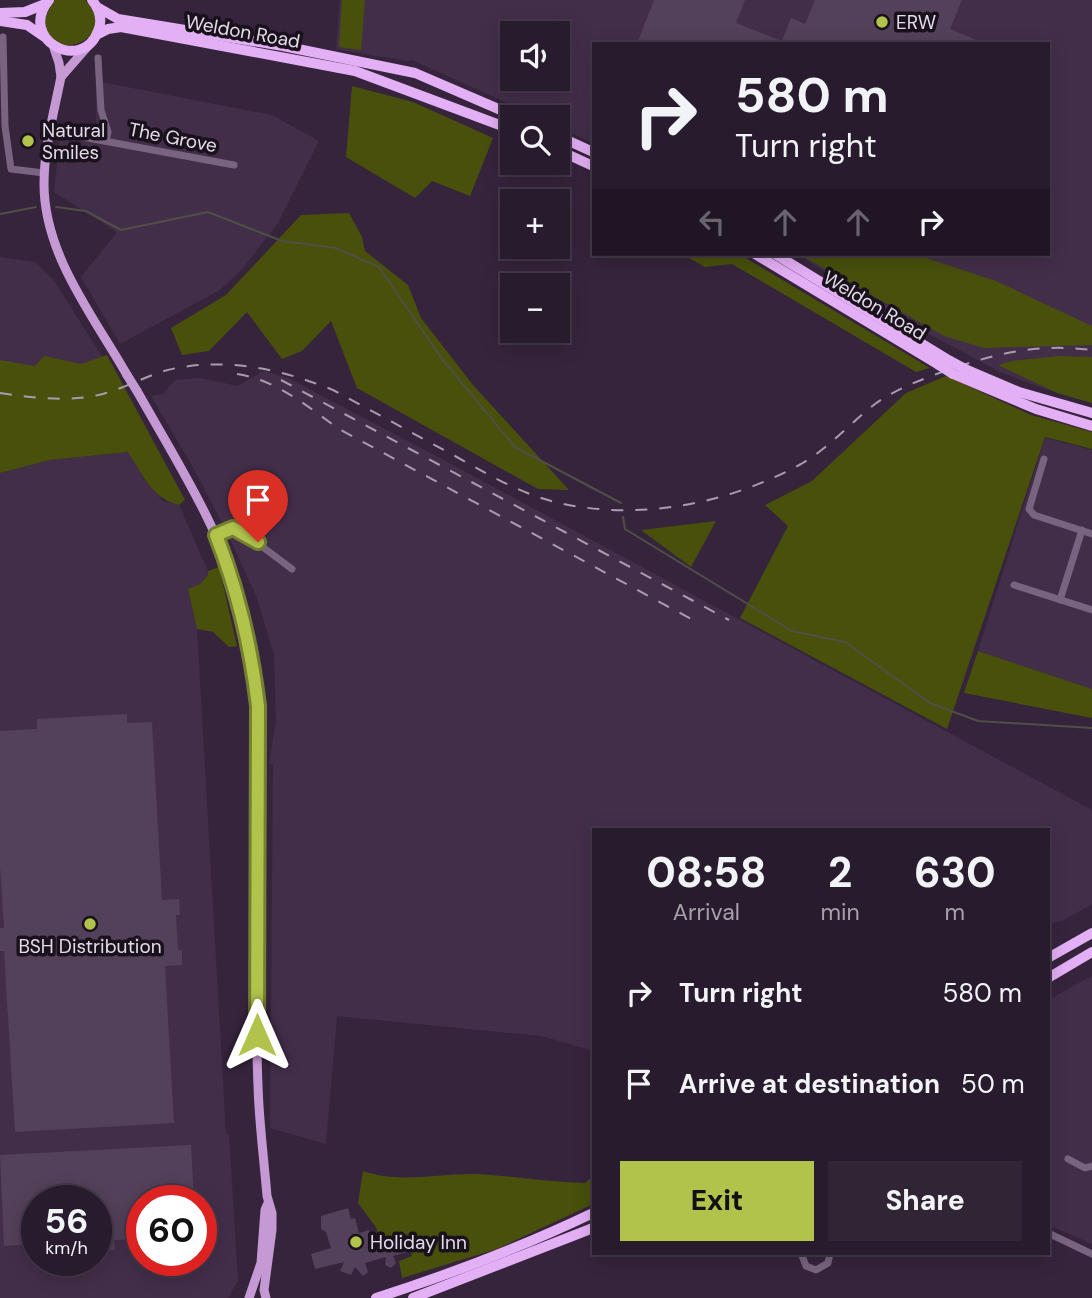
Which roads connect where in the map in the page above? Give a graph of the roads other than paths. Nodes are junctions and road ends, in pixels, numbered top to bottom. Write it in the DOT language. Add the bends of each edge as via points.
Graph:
graph roads {
  1 [pos="47,2"];
  2 [pos="93,2"];
  3 [pos="0,13"];
  4 [pos="0,21"];
  5 [pos="98,34"];
  6 [pos="3,37"];
  7 [pos="49,42"];
  8 [pos="89,45"];
  9 [pos="98,58"];
  10 [pos="342,63"];
  11 [pos="355,66"];
  12 [pos="61,77"];
  13 [pos="500,110"];
  14 [pos="500,125"];
  15 [pos="50,131"];
  16 [pos="106,141"];
  17 [pos="570,141"];
  18 [pos="4,150"];
  19 [pos="592,152"];
  20 [pos="570,155"];
  21 [pos="234,164"];
  22 [pos="592,166"];
  23 [pos="44,173"];
  24 [pos="758,256"];
  25 [pos="778,256"];
  26 [pos="1092,413"];
  27 [pos="1092,426"];
  28 [pos="1044,459"];
  29 [pos="1082,530"];
  30 [pos="1092,534"];
  31 [pos="216,535"];
  32 [pos="292,569"];
  33 [pos="1014,585"];
  34 [pos="1060,600"];
  35 [pos="1092,610"];
  36 [pos="1092,935"];
  37 [pos="1092,952"];
  38 [pos="1050,957"];
  39 [pos="1050,977"];
  40 [pos="1068,1159"];
  41 [pos="1092,1166"];
  42 [pos="268,1203"];
  43 [pos="592,1213"];
  44 [pos="592,1228"];
  45 [pos="1050,1234"];
  46 [pos="1092,1254"];
  47 [pos="802,1255"];
  48 [pos="830,1255"];
  49 [pos="249,1298"];
  50 [pos="266,1298"];
  51 [pos="376,1298"];
  52 [pos="413,1298"];
  1 -- 3 [label="highway" via="25,12"];
  1 -- 7 [label="highway" via="41,25"];
  2 -- 5 [label="highway" via="100,16"];
  2 -- 10 [label="highway, Weldon Road" via="118,19"];
  4 -- 7 [label="highway" via="27,25"];
  5 -- 8 [label="highway"];
  5 -- 10 [label="highway, Weldon Road" via="121,27"];
  6 -- 18 [label="street"];
  7 -- 8 [label="highway" via="67,51"];
  7 -- 12 [label="main road" via="60,63"];
  8 -- 12 [label="main road"];
  9 -- 16 [label="street, The Grove"];
  10 -- 11 [label="highway"];
  11 -- 13 [label="highway" via="415,73"];
  11 -- 14 [label="highway"];
  12 -- 15 [label="main road"];
  15 -- 16 [label="street, The Grove"];
  15 -- 23 [label="main road"];
  16 -- 21 [label="street, The Grove"];
  17 -- 19 [label="highway"];
  18 -- 23 [label="street" via="14,172"];
  20 -- 22 [label="highway"];
  23 -- 31 [label="main road, bridge" via="46,214 56,248"];
  24 -- 27 [label="highway, Weldon Road, bridge" via="939,366 1037,409"];
  25 -- 26 [label="highway, Weldon Road, bridge" via="965,369 1019,392"];
  28 -- 29 [label="street" via="1030,509 1034,515"];
  29 -- 30 [label="street"];
  29 -- 34 [label="street"];
  31 -- 32 [label="street" via="227,529 240,530"];
  31 -- 42 [label="main road" via="242,606 258,706 257,1060"];
  33 -- 34 [label="street"];
  34 -- 35 [label="street"];
  36 -- 38 [label="highway"];
  37 -- 39 [label="highway"];
  40 -- 41 [label="street" via="1085,1168"];
  42 -- 49 [label="main road" via="261,1263"];
  42 -- 50 [label="main road" via="272,1230"];
  43 -- 51 [label="highway" via="499,1256"];
  44 -- 52 [label="highway"];
  45 -- 46 [label="street"];
  47 -- 48 [label="street" via="804,1263 816,1270 828,1264"];
}
